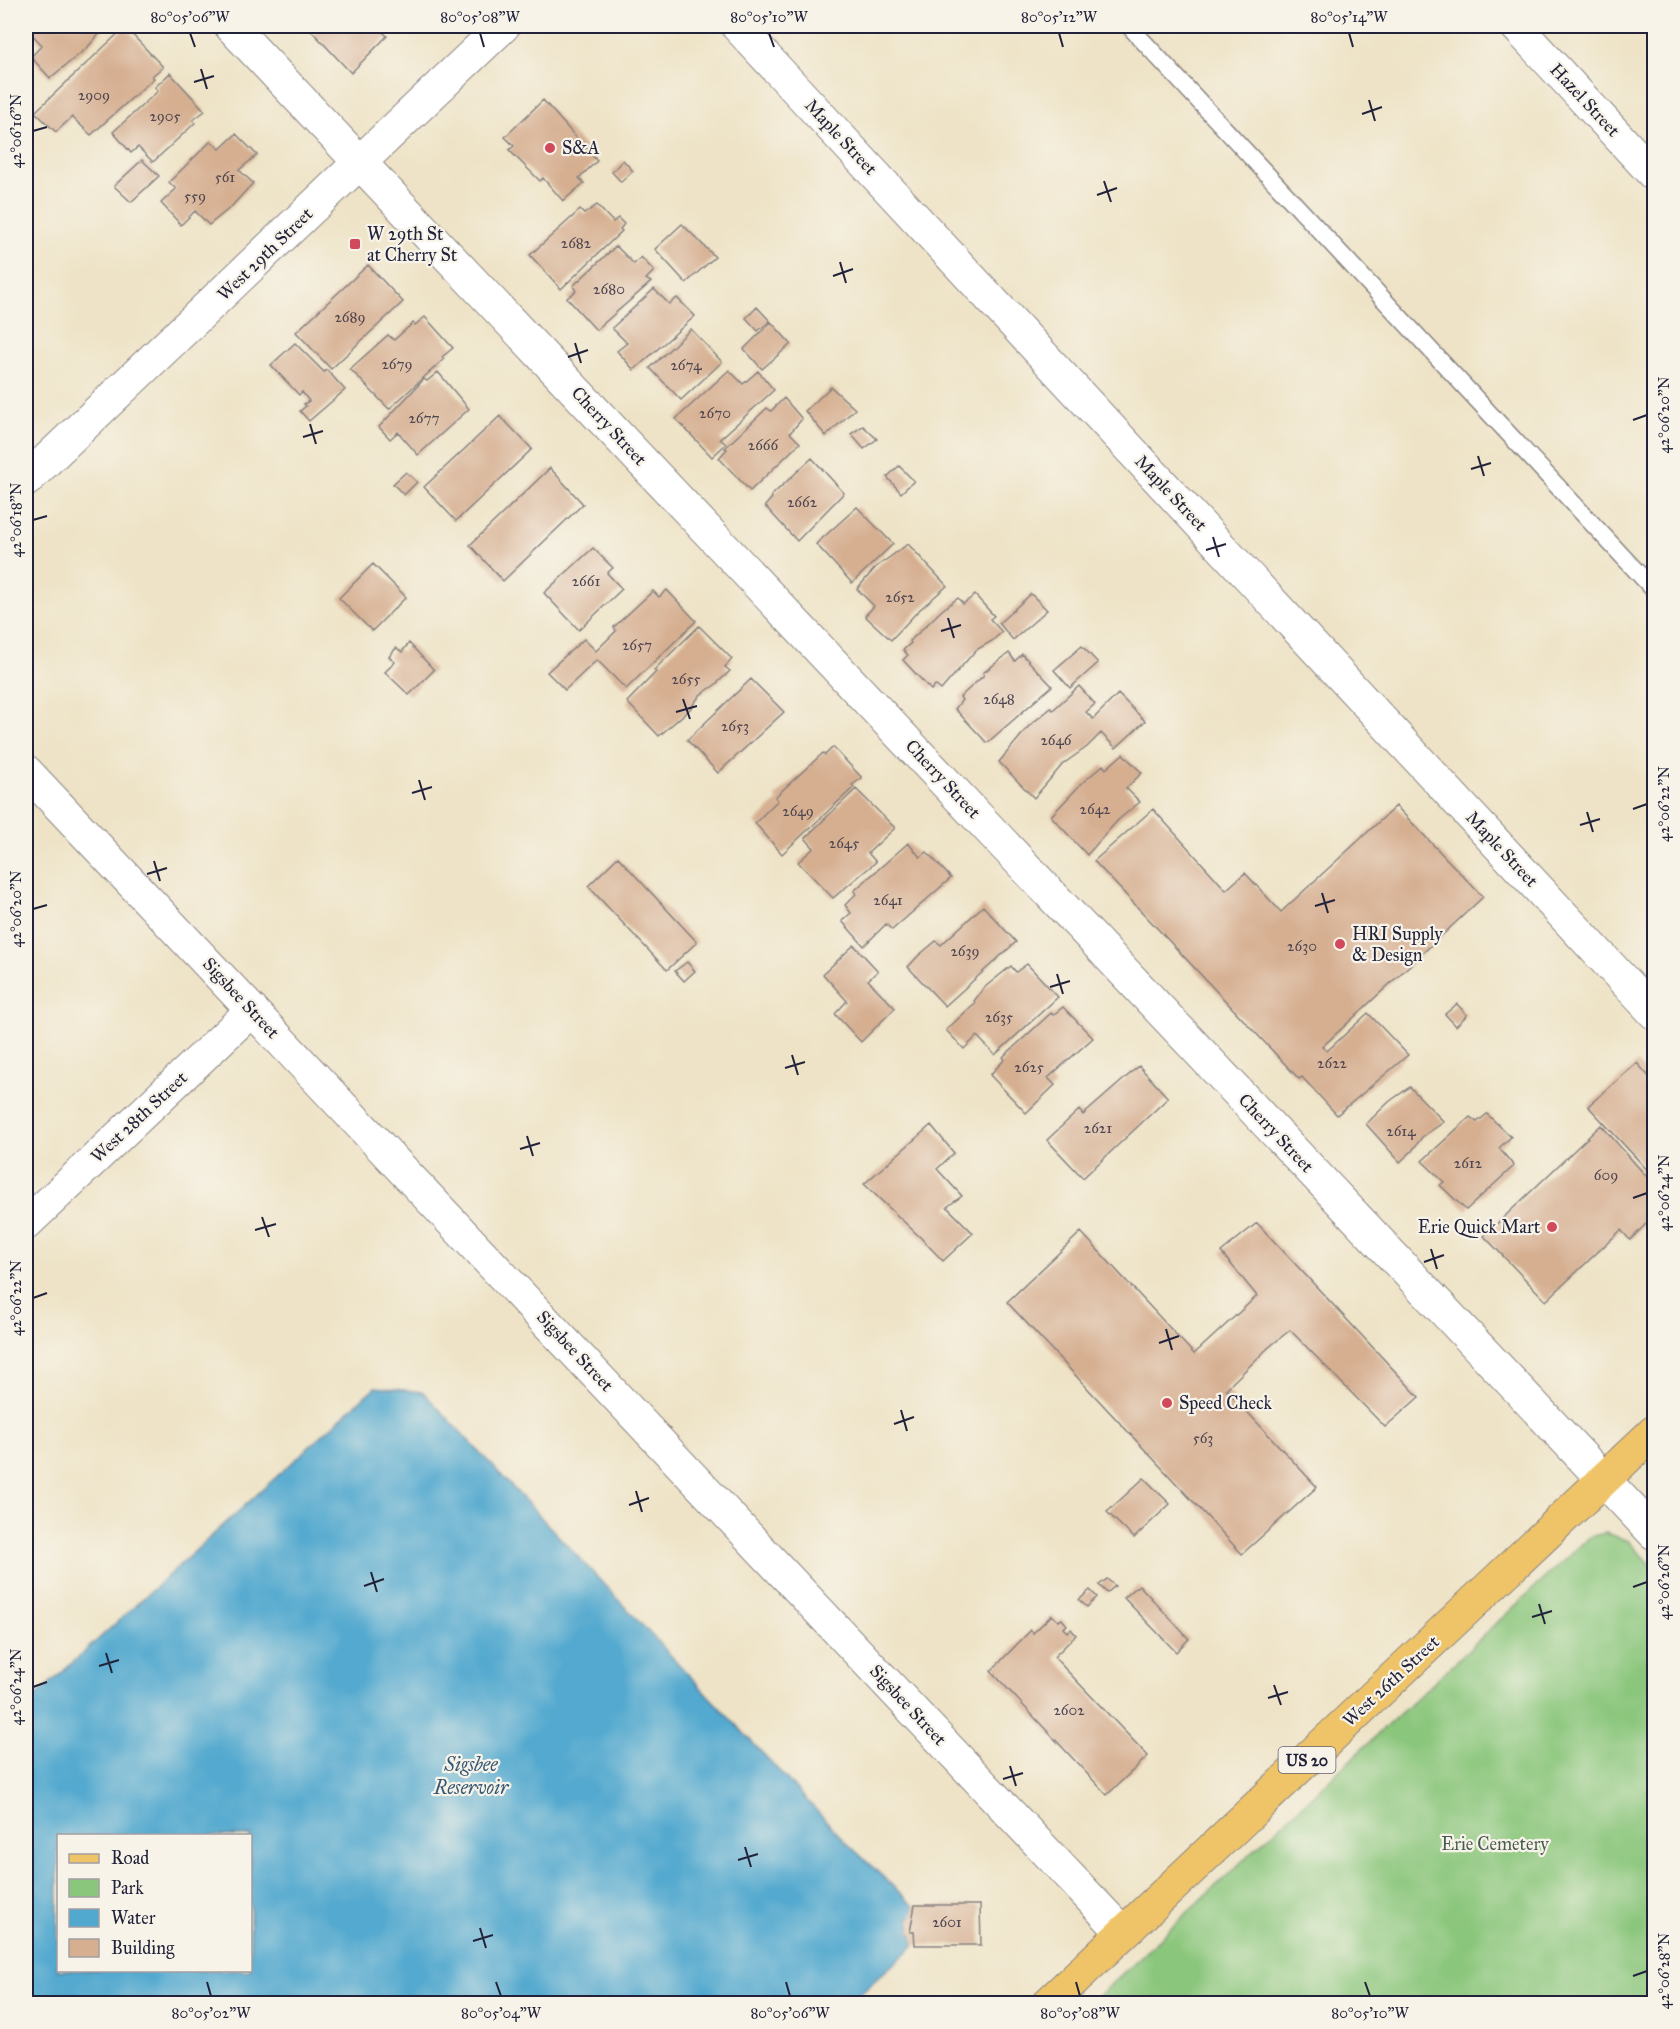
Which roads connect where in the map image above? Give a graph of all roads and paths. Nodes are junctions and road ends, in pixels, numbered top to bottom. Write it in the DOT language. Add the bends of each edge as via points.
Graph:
graph roads {
  1 [pos="231,26"];
  2 [pos="503,26"];
  3 [pos="737,26"];
  4 [pos="1129,26"];
  5 [pos="1516,26"];
  6 [pos="359,161"];
  7 [pos="1654,175"];
  8 [pos="26,480"];
  9 [pos="1654,590"];
  10 [pos="26,771"];
  11 [pos="252,1010"];
  12 [pos="1654,1013"];
  13 [pos="26,1224"];
  14 [pos="1654,1432"];
  15 [pos="1604,1480"];
  16 [pos="1654,1533"];
  17 [pos="1123,1933"];
  18 [pos="1048,2004"];
  1 -- 6 [label="street, Cherry Street"];
  2 -- 6 [label="street, West 29th Street"];
  3 -- 12 [label="street, Maple Street"];
  4 -- 9 [label="lane"];
  5 -- 7 [label="street, Hazel Street"];
  6 -- 8 [label="street, West 29th Street"];
  6 -- 15 [label="street, Cherry Street"];
  10 -- 11 [label="street, Sigsbee Street"];
  11 -- 13 [label="street, West 28th Street"];
  11 -- 17 [label="street, Sigsbee Street"];
  14 -- 15 [label="main road, West 26th Street / US 20"];
  15 -- 16 [label="street, Cherry Street"];
  15 -- 17 [label="main road, West 26th Street / US 20"];
  17 -- 18 [label="main road, West 26th Street / US 20"];
}
